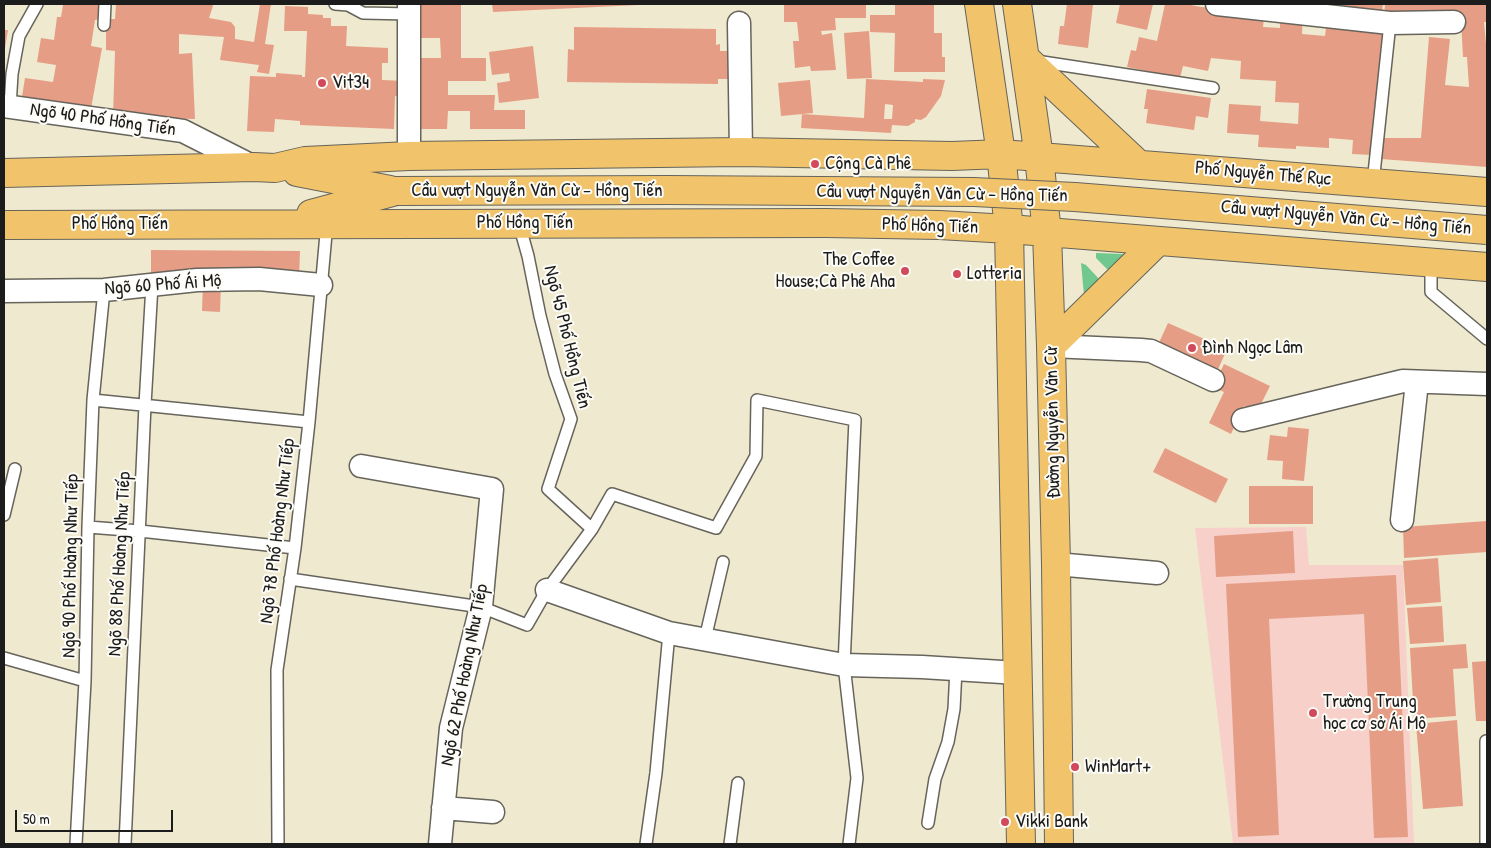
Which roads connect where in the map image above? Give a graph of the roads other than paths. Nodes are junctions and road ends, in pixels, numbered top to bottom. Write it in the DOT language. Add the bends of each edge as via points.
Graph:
graph roads {
  1 [pos="37,4"];
  2 [pos="105,4"];
  3 [pos="335,4"];
  4 [pos="978,4"];
  5 [pos="1017,4"];
  6 [pos="1230,5"];
  7 [pos="409,9"];
  8 [pos="1454,22"];
  9 [pos="739,23"];
  10 [pos="1390,23"];
  11 [pos="104,25"];
  12 [pos="1026,59"];
  13 [pos="1213,88"];
  14 [pos="7,107"];
  15 [pos="741,152"];
  16 [pos="1001,154"];
  17 [pos="409,156"];
  18 [pos="1039,157"];
  19 [pos="1139,164"];
  20 [pos="264,168"];
  21 [pos="4,173"];
  22 [pos="1373,183"];
  23 [pos="396,191"];
  24 [pos="1487,192"];
  25 [pos="327,223"];
  26 [pos="518,223"];
  27 [pos="274,224"];
  28 [pos="4,225"];
  29 [pos="1008,229"];
  30 [pos="1487,230"];
  31 [pos="1047,233"];
  32 [pos="1158,241"];
  33 [pos="1431,263"];
  34 [pos="1487,267"];
  35 [pos="152,285"];
  36 [pos="321,285"];
  37 [pos="104,290"];
  38 [pos="4,291"];
  39 [pos="1487,339"];
  40 [pos="1051,346"];
  41 [pos="1213,380"];
  42 [pos="1417,382"];
  43 [pos="1487,384"];
  44 [pos="93,400"];
  45 [pos="145,405"];
  46 [pos="1242,420"];
  47 [pos="309,422"];
  48 [pos="361,466"];
  49 [pos="15,469"];
  50 [pos="4,516"];
  51 [pos="1402,520"];
  52 [pos="88,527"];
  53 [pos="592,529"];
  54 [pos="140,531"];
  55 [pos="295,548"];
  56 [pos="723,562"];
  57 [pos="1056,564"];
  58 [pos="1157,572"];
  59 [pos="290,579"];
  60 [pos="547,590"];
  61 [pos="481,606"];
  62 [pos="669,633"];
  63 [pos="705,639"];
  64 [pos="4,658"];
  65 [pos="844,665"];
  66 [pos="956,669"];
  67 [pos="1018,673"];
  68 [pos="85,681"];
  69 [pos="1487,741"];
  70 [pos="738,783"];
  71 [pos="443,808"];
  72 [pos="494,812"];
  73 [pos="928,822"];
  74 [pos="76,844"];
  75 [pos="125,844"];
  76 [pos="278,844"];
  77 [pos="440,844"];
  78 [pos="646,844"];
  79 [pos="730,844"];
  80 [pos="849,844"];
  81 [pos="1021,844"];
  82 [pos="1059,844"];
  83 [pos="1486,844"];
  1 -- 14 [label="lane" via="19,36"];
  2 -- 11 [label="lane"];
  3 -- 7 [label="lane" via="348,5 363,13"];
  4 -- 16 [label="main road"];
  5 -- 12 [label="main road, Đường Nguyễn Văn Cừ"];
  6 -- 10 [label="street"];
  7 -- 17 [label="street"];
  8 -- 10 [label="street"];
  9 -- 15 [label="street"];
  10 -- 22 [label="lane"];
  12 -- 13 [label="lane"];
  12 -- 18 [label="main road, Đường Nguyễn Văn Cừ"];
  12 -- 19 [label="main road"];
  14 -- 20 [label="street, Ngõ 40 Phố Hồng Tiến" via="183,131"];
  15 -- 16 [label="main road"];
  15 -- 17 [label="main road"];
  16 -- 18 [label="main road"];
  16 -- 29 [label="main road"];
  17 -- 20 [label="main road" via="305,162"];
  18 -- 19 [label="main road, Phố Nguyễn Thế Rục"];
  18 -- 31 [label="main road, Đường Nguyễn Văn Cừ"];
  19 -- 22 [label="main road, Phố Nguyễn Thế Rục"];
  20 -- 21 [label="main road"];
  20 -- 23 [label="main road"];
  22 -- 24 [label="main road, Phố Nguyễn Thế Rục"];
  23 -- 27 [label="main road"];
  23 -- 30 [label="main road, Cầu vượt Nguyễn Văn Cừ – Hồng Tiến, bridge" via="974,192"];
  25 -- 26 [label="main road, Phố Hồng Tiến"];
  25 -- 27 [label="main road, Phố Hồng Tiến"];
  25 -- 36 [label="lane, Ngõ 78 Phố Hoàng Như Tiếp"];
  26 -- 29 [label="main road, Phố Hồng Tiến" via="816,223"];
  26 -- 53 [label="lane, Ngõ 45 Phố Hồng Tiến" via="555,374 571,419 548,489"];
  27 -- 28 [label="main road, Phố Hồng Tiến"];
  29 -- 31 [label="main road, Phố Hồng Tiến"];
  29 -- 67 [label="main road"];
  31 -- 32 [label="main road"];
  31 -- 40 [label="main road, Đường Nguyễn Văn Cừ"];
  32 -- 33 [label="main road"];
  32 -- 40 [label="main road"];
  33 -- 34 [label="main road"];
  33 -- 39 [label="lane" via="1431,292"];
  35 -- 36 [label="street, Ngõ 60 Phố Ái Mộ" via="259,279"];
  35 -- 37 [label="street, Ngõ 60 Phố Ái Mộ"];
  35 -- 45 [label="lane, Ngõ 88 Phố Hoàng Như Tiếp"];
  36 -- 47 [label="lane, Ngõ 78 Phố Hoàng Như Tiếp"];
  37 -- 38 [label="street, Ngõ 60 Phố Ái Mộ"];
  37 -- 44 [label="lane, Ngõ 90 Phố Hoàng Như Tiếp"];
  40 -- 41 [label="street" via="1151,352"];
  40 -- 57 [label="main road, Đường Nguyễn Văn Cừ"];
  42 -- 43 [label="street"];
  42 -- 46 [label="street" via="1403,381"];
  42 -- 51 [label="street"];
  44 -- 45 [label="lane"];
  44 -- 52 [label="lane, Ngõ 90 Phố Hoàng Như Tiếp"];
  45 -- 47 [label="lane"];
  45 -- 54 [label="lane, Ngõ 88 Phố Hoàng Như Tiếp"];
  47 -- 55 [label="lane, Ngõ 78 Phố Hoàng Như Tiếp"];
  48 -- 61 [label="street, Ngõ 62 Phố Hoàng Như Tiếp" via="492,489"];
  49 -- 50 [label="lane"];
  52 -- 54 [label="lane"];
  52 -- 68 [label="lane, Ngõ 90 Phố Hoàng Như Tiếp"];
  53 -- 60 [label="lane"];
  53 -- 65 [label="lane" via="612,494 716,528 756,456 757,400 855,420"];
  54 -- 55 [label="lane"];
  54 -- 75 [label="lane, Ngõ 88 Phố Hoàng Như Tiếp"];
  55 -- 59 [label="lane, Ngõ 78 Phố Hoàng Như Tiếp"];
  56 -- 63 [label="lane"];
  57 -- 58 [label="street"];
  57 -- 82 [label="main road, Đường Nguyễn Văn Cừ"];
  59 -- 61 [label="lane"];
  59 -- 76 [label="lane, Ngõ 78 Phố Hoàng Như Tiếp" via="277,670"];
  60 -- 61 [label="lane" via="527,625"];
  60 -- 62 [label="street"];
  61 -- 71 [label="street, Ngõ 62 Phố Hoàng Như Tiếp" via="451,728"];
  62 -- 63 [label="street"];
  62 -- 78 [label="lane"];
  63 -- 65 [label="street"];
  64 -- 68 [label="lane"];
  65 -- 66 [label="street"];
  65 -- 80 [label="lane" via="857,778"];
  66 -- 67 [label="street"];
  66 -- 73 [label="lane" via="948,742 935,779"];
  67 -- 81 [label="main road"];
  68 -- 74 [label="lane, Ngõ 90 Phố Hoàng Như Tiếp"];
  69 -- 83 [label="lane"];
  70 -- 79 [label="lane"];
  71 -- 72 [label="street"];
  71 -- 77 [label="street, Ngõ 62 Phố Hoàng Như Tiếp"];
}
